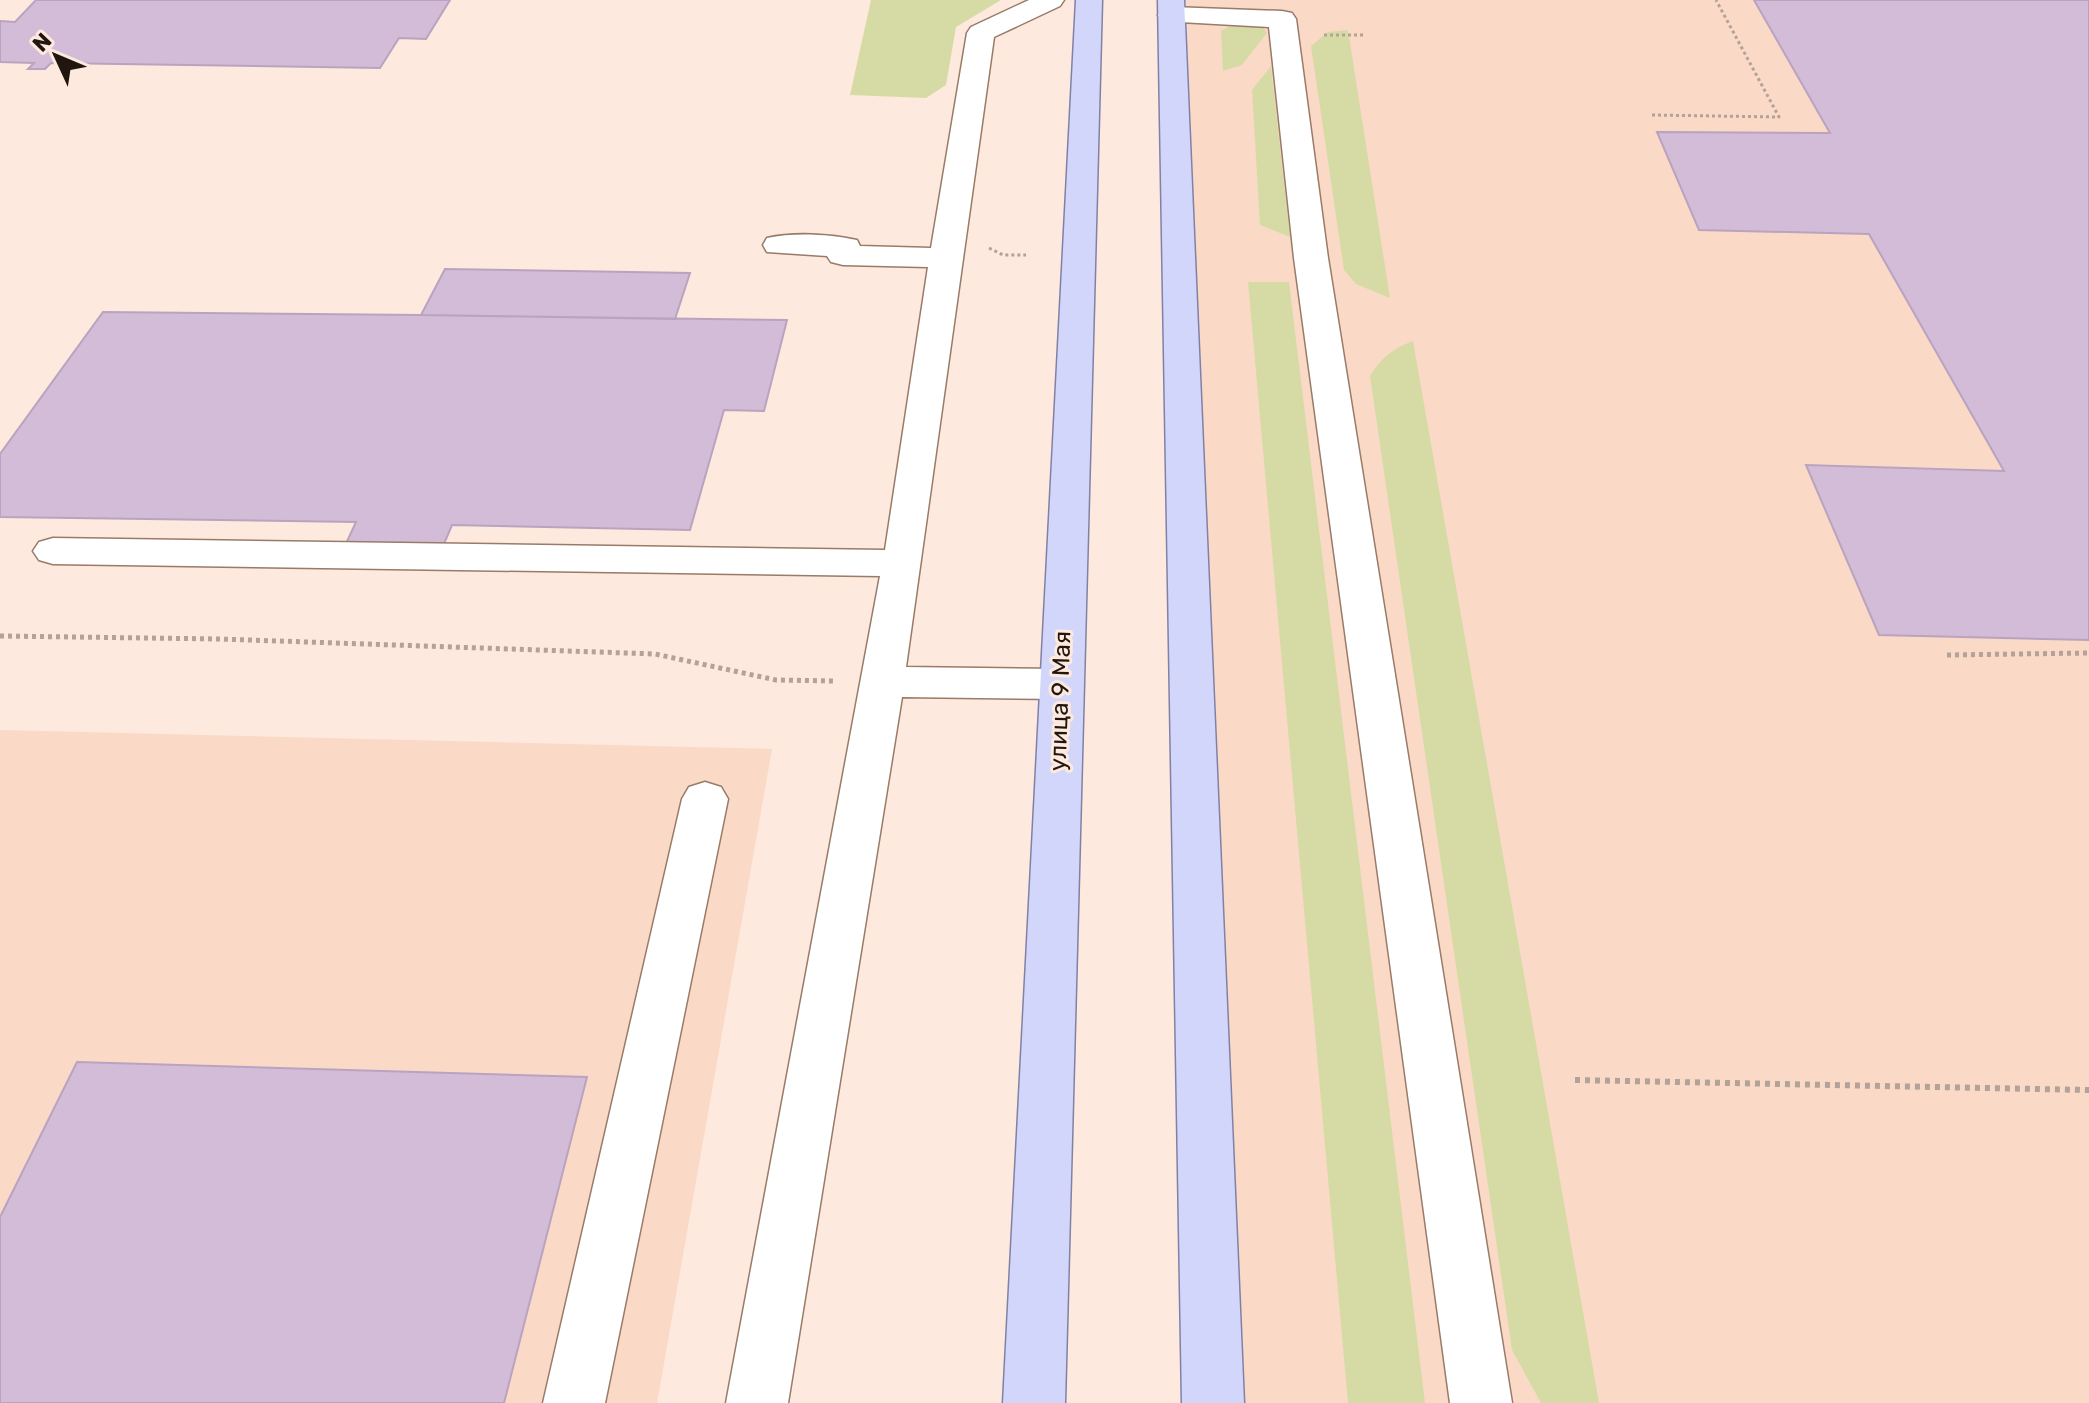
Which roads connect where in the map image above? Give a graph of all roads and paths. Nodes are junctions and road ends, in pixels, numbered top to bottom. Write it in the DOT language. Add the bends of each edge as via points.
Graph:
graph roads {
  1 [pos="1051,0"];
  2 [pos="1089,0"];
  3 [pos="1716,0"];
  4 [pos="1172,8"];
  5 [pos="1652,115"];
  6 [pos="779,245"];
  7 [pos="947,258"];
  8 [pos="53,551"];
  9 [pos="903,563"];
  10 [pos="0,636"];
  11 [pos="2089,653"];
  12 [pos="1947,655"];
  13 [pos="881,682"];
  14 [pos="1060,684"];
  15 [pos="705,799"];
  16 [pos="1575,1080"];
  17 [pos="2089,1090"];
  18 [pos="574,1403"];
  19 [pos="757,1403"];
  20 [pos="1034,1403"];
  21 [pos="1213,1403"];
  22 [pos="1481,1403"];
  1 -- 7 [label="lane" via="981,33"];
  2 -- 14 [label="main road, улица 9 Мая"];
  3 -- 5 [label="path" via="1779,117"];
  4 -- 21 [label="main road"];
  4 -- 22 [label="lane" via="1282,19 1311,258"];
  6 -- 7 [label="lane" via="845,247 843,255"];
  7 -- 9 [label="lane"];
  8 -- 9 [label="lane"];
  9 -- 13 [label="lane"];
  10 -- 13 [label="path" via="655,654 776,680"];
  11 -- 12 [label="path"];
  13 -- 14 [label="lane"];
  13 -- 19 [label="lane"];
  14 -- 20 [label="main road, улица 9 Мая"];
  15 -- 18 [label="lane"];
  16 -- 17 [label="path"];
}
